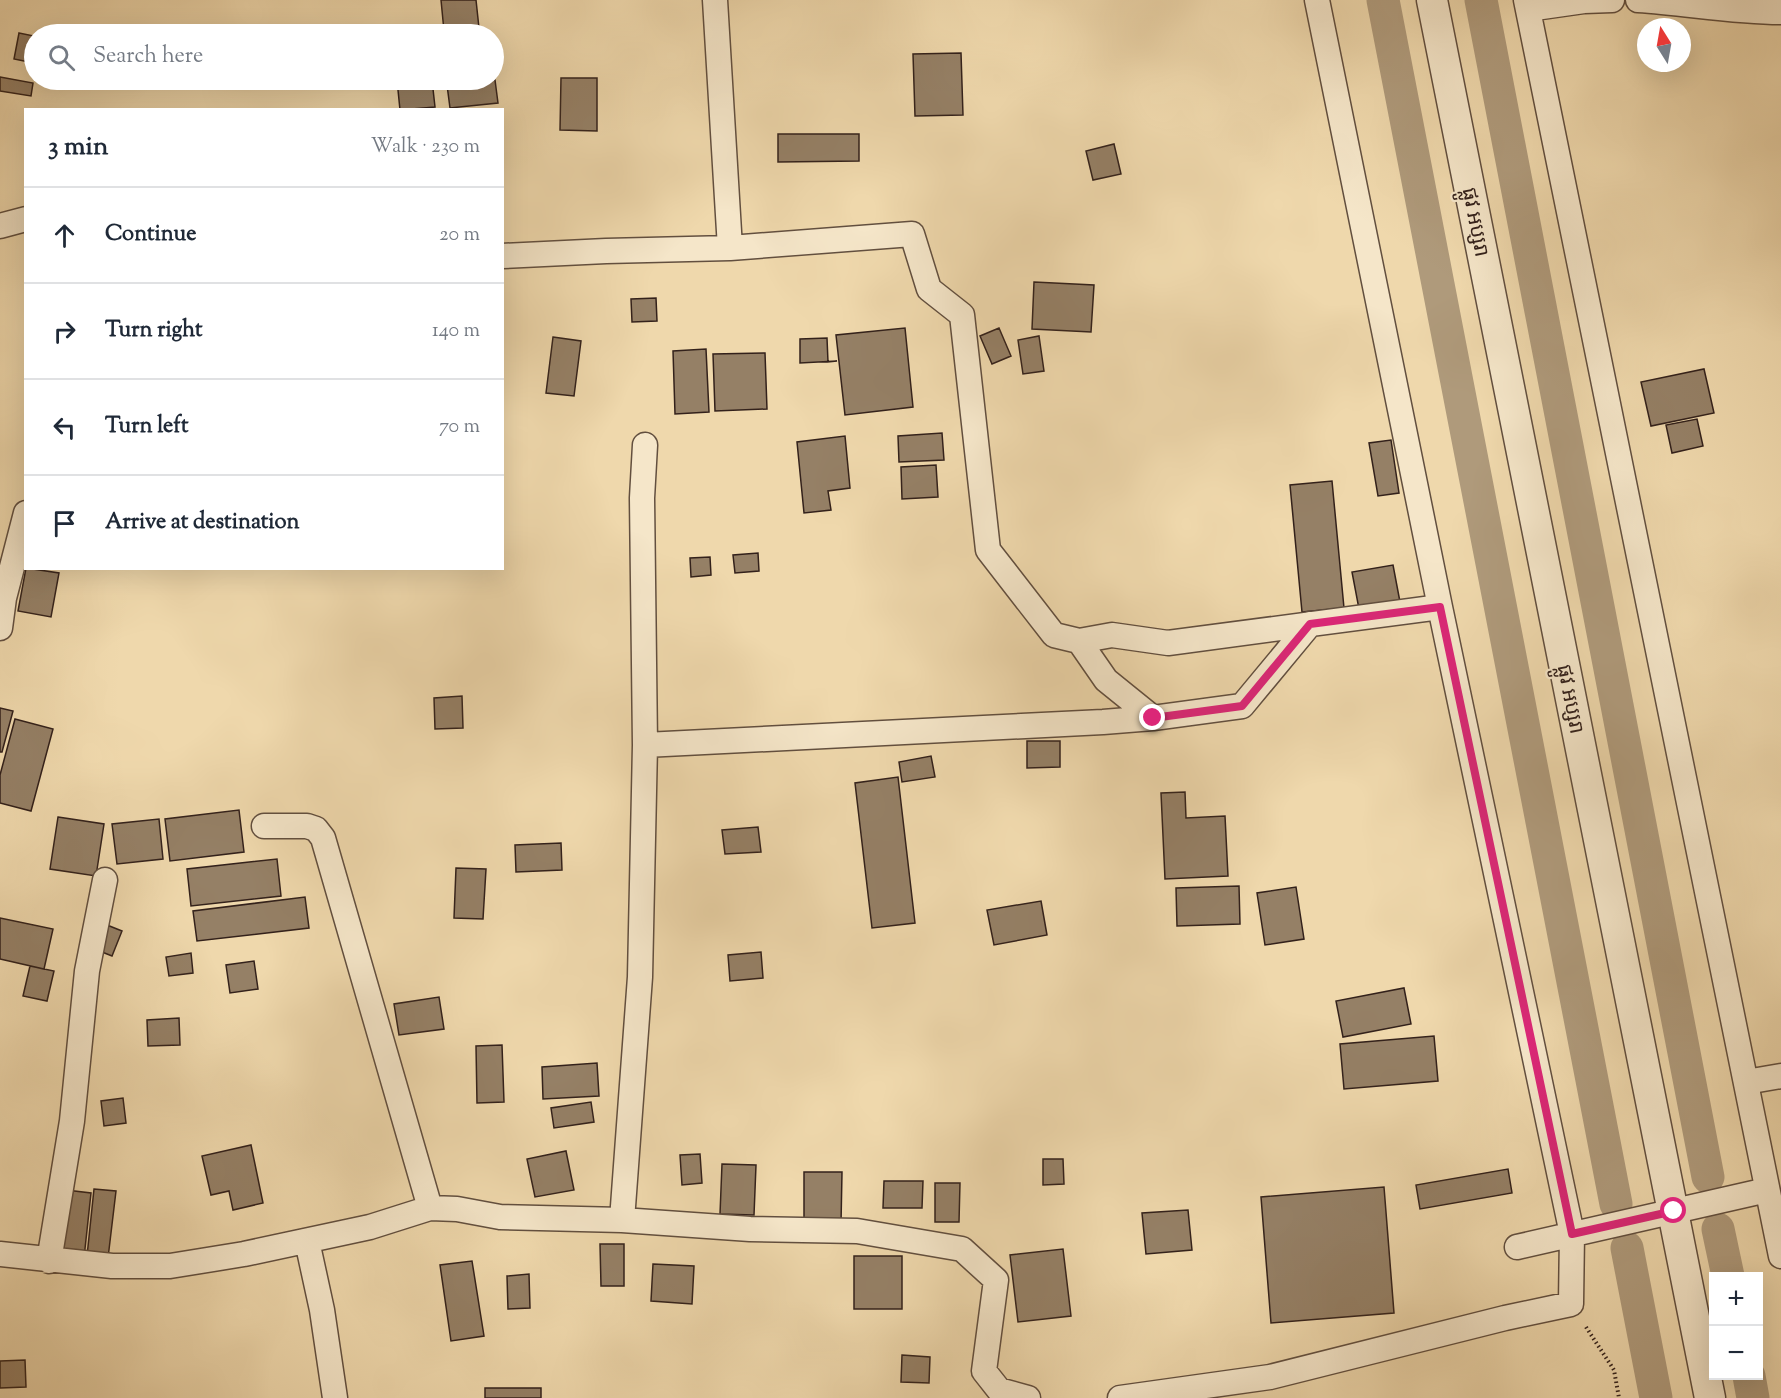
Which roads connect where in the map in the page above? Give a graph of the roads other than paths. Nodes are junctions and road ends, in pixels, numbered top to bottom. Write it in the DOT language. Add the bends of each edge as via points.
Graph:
graph roads {
  1 [pos="715,0"];
  2 [pos="1317,0"];
  3 [pos="1432,0"];
  4 [pos="1612,0"];
  5 [pos="1638,0"];
  6 [pos="1527,4"];
  7 [pos="1781,12"];
  8 [pos="24,220"];
  9 [pos="0,226"];
  10 [pos="730,248"];
  11 [pos="504,256"];
  12 [pos="645,445"];
  13 [pos="24,520"];
  14 [pos="2,598"];
  15 [pos="1440,607"];
  16 [pos="1310,624"];
  17 [pos="0,628"];
  18 [pos="1079,641"];
  19 [pos="1153,718"];
  20 [pos="645,745"];
  21 [pos="264,826"];
  22 [pos="105,880"];
  23 [pos="1781,1076"];
  24 [pos="1746,1082"];
  25 [pos="1767,1190"];
  26 [pos="430,1208"];
  27 [pos="1674,1211"];
  28 [pos="622,1220"];
  29 [pos="1572,1234"];
  30 [pos="307,1241"];
  31 [pos="1517,1247"];
  32 [pos="0,1254"];
  33 [pos="1781,1256"];
  34 [pos="49,1261"];
  35 [pos="335,1398"];
  36 [pos="1028,1398"];
  37 [pos="1120,1398"];
  38 [pos="1710,1398"];
  1 -- 10 [label="street"];
  2 -- 15 [label="street"];
  3 -- 27 [label="street, ផ្លូវ អប្សរា"];
  4 -- 6 [label="street"];
  5 -- 7 [label="street"];
  6 -- 24 [label="street"];
  8 -- 9 [label="street"];
  10 -- 11 [label="street"];
  10 -- 18 [label="street" via="912,234 929,289 962,315 988,550 1054,635"];
  12 -- 20 [label="street"];
  13 -- 14 [label="street"];
  14 -- 17 [label="street"];
  15 -- 16 [label="street"];
  15 -- 29 [label="street"];
  16 -- 18 [label="street" via="1168,643 1112,635"];
  16 -- 19 [label="street" via="1242,706"];
  18 -- 19 [label="street" via="1106,680"];
  19 -- 20 [label="street"];
  20 -- 28 [label="street" via="640,977"];
  21 -- 26 [label="street" via="307,826 323,838"];
  22 -- 34 [label="street" via="87,971 72,1120"];
  23 -- 24 [label="street"];
  24 -- 25 [label="street"];
  25 -- 27 [label="street"];
  25 -- 33 [label="street"];
  26 -- 28 [label="street" via="500,1217"];
  26 -- 30 [label="street"];
  27 -- 29 [label="street"];
  27 -- 38 [label="street, ផ្លូវ អប្សរា"];
  28 -- 36 [label="street" via="750,1229 857,1231 962,1249 996,1280 984,1371 999,1390"];
  29 -- 31 [label="street"];
  29 -- 37 [label="street" via="1571,1304 1270,1377"];
  30 -- 34 [label="street" via="170,1266"];
  30 -- 35 [label="street"];
  32 -- 34 [label="street"];
}
